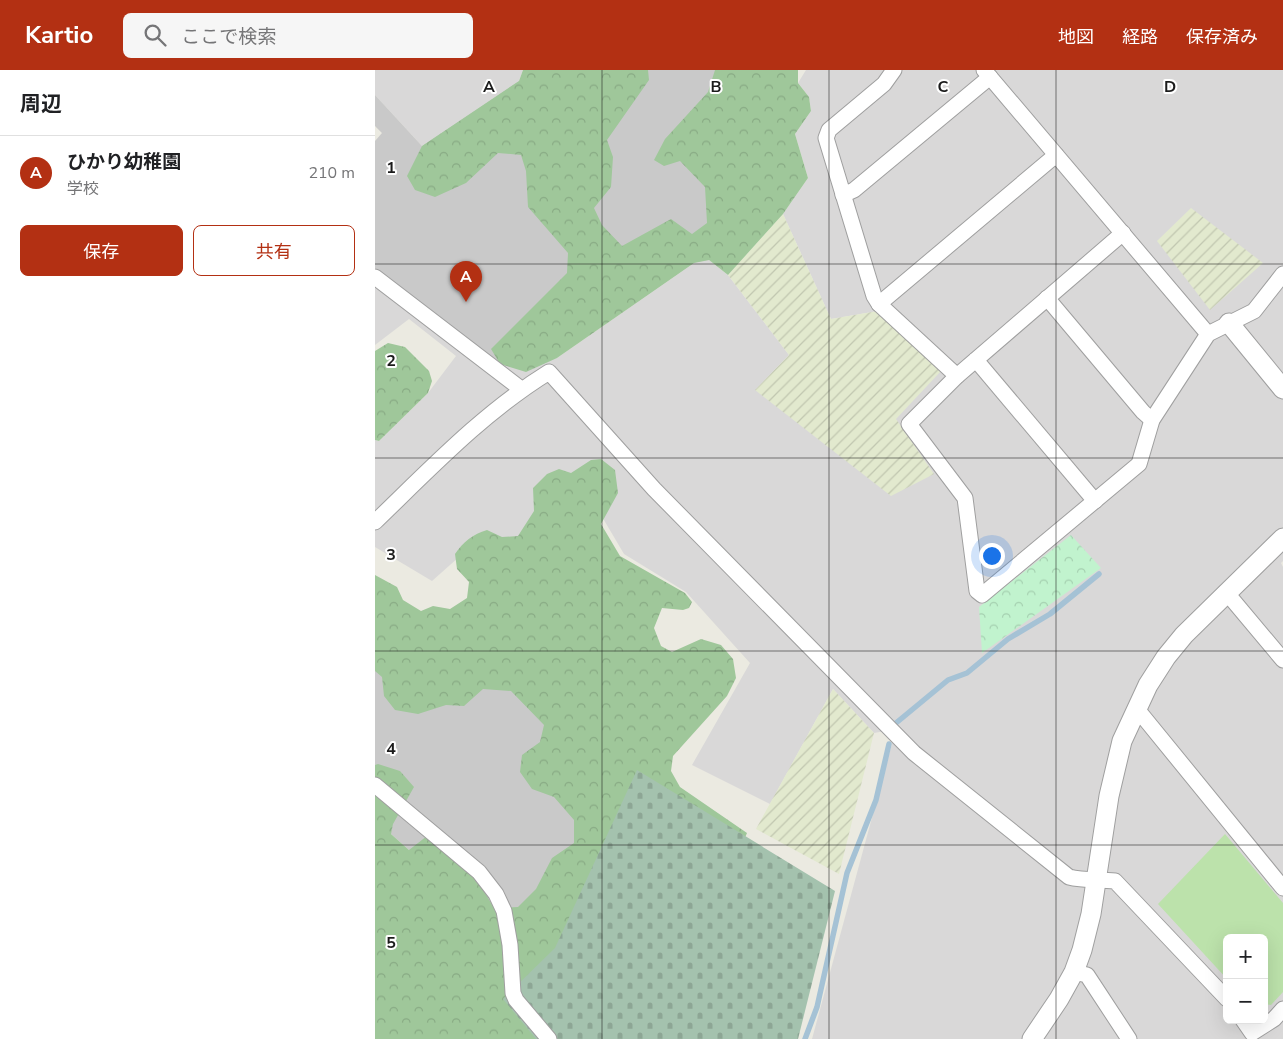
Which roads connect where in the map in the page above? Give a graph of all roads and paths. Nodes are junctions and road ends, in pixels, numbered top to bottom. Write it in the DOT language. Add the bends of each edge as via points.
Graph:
graph roads {
  1 [pos="895,70"];
  2 [pos="987,73"];
  3 [pos="1057,155"];
  4 [pos="843,194"];
  5 [pos="1123,233"];
  6 [pos="1283,274"];
  7 [pos="375,277"];
  8 [pos="1047,298"];
  9 [pos="879,304"];
  10 [pos="1229,323"];
  11 [pos="1208,334"];
  12 [pos="976,360"];
  13 [pos="957,376"];
  14 [pos="521,389"];
  15 [pos="1283,389"];
  16 [pos="1152,420"];
  17 [pos="1095,501"];
  18 [pos="375,522"];
  19 [pos="1283,538"];
  20 [pos="1226,592"];
  21 [pos="1283,660"];
  22 [pos="1137,709"];
  23 [pos="375,785"];
  24 [pos="1097,879"];
  25 [pos="1283,888"];
  26 [pos="1074,972"];
  27 [pos="1223,995"];
  28 [pos="1283,1009"];
  29 [pos="1246,1031"];
  30 [pos="549,1039"];
  31 [pos="1032,1039"];
  32 [pos="1129,1039"];
  1 -- 4 [label="street" via="884,84 829,130 826,138"];
  2 -- 3 [label="street"];
  2 -- 4 [label="street" via="854,190"];
  3 -- 5 [label="street"];
  3 -- 9 [label="street"];
  4 -- 9 [label="street"];
  5 -- 8 [label="street"];
  5 -- 11 [label="street"];
  6 -- 10 [label="street" via="1254,311"];
  7 -- 14 [label="street"];
  8 -- 12 [label="street"];
  8 -- 16 [label="street"];
  9 -- 13 [label="street"];
  10 -- 11 [label="street"];
  10 -- 15 [label="street"];
  11 -- 16 [label="street"];
  12 -- 13 [label="street"];
  12 -- 17 [label="street"];
  13 -- 17 [label="street" via="909,424 965,498 977,591 982,595"];
  14 -- 18 [label="street" via="462,438"];
  14 -- 24 [label="street" via="549,372 654,488 914,753 1069,877"];
  16 -- 17 [label="street" via="1139,464"];
  19 -- 20 [label="street"];
  20 -- 21 [label="street"];
  20 -- 22 [label="street" via="1166,657"];
  22 -- 24 [label="street" via="1122,741 1109,796"];
  22 -- 25 [label="street"];
  23 -- 30 [label="street" via="479,872 496,894 504,911 510,945 513,993"];
  24 -- 26 [label="street" via="1091,914"];
  24 -- 27 [label="street" via="1115,881"];
  26 -- 31 [label="street"];
  26 -- 32 [label="street" via="1087,975"];
  28 -- 29 [label="street" via="1274,1019"];
}
